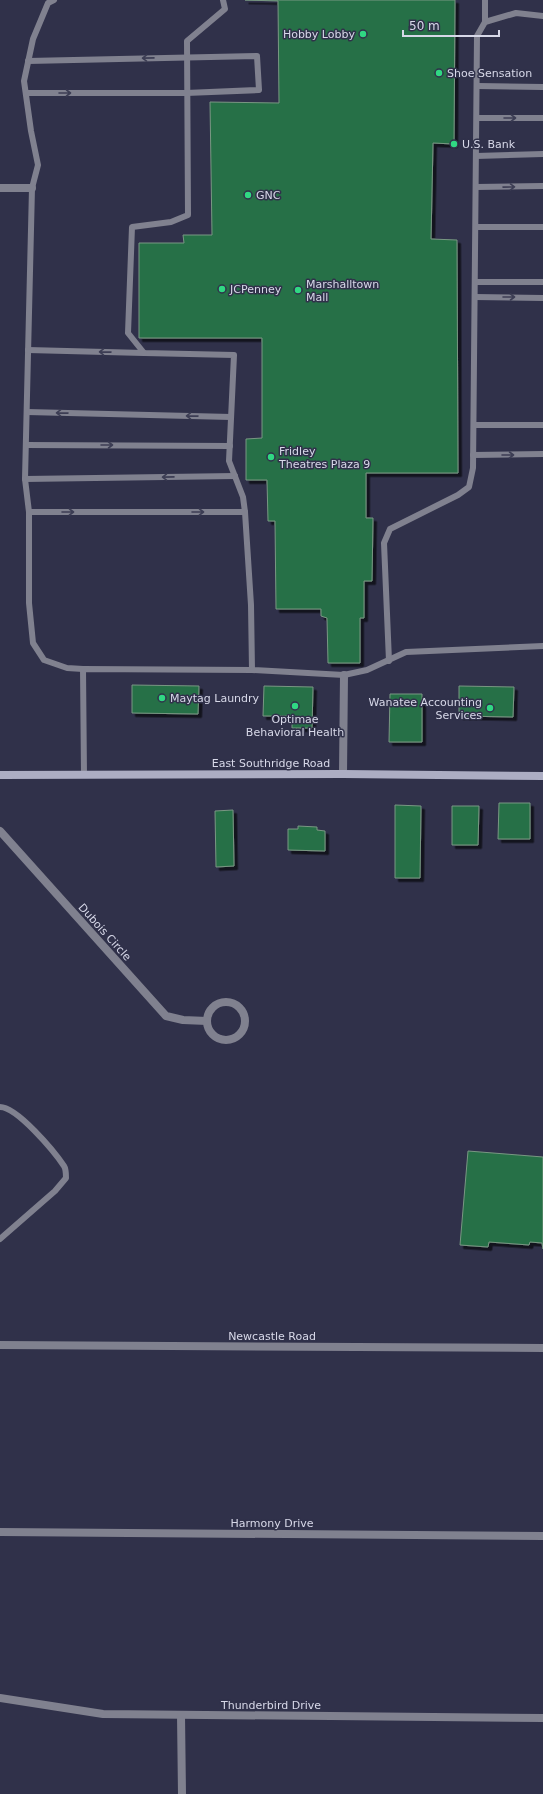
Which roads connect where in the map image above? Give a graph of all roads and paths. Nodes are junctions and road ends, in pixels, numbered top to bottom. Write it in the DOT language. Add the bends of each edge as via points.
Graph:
graph roads {
  1 [pos="54,0"];
  2 [pos="223,0"];
  3 [pos="485,0"];
  4 [pos="543,16"];
  5 [pos="485,22"];
  6 [pos="187,58"];
  7 [pos="28,61"];
  8 [pos="478,86"];
  9 [pos="543,87"];
  10 [pos="26,93"];
  11 [pos="186,93"];
  12 [pos="477,118"];
  13 [pos="543,118"];
  14 [pos="543,154"];
  15 [pos="476,156"];
  16 [pos="543,186"];
  17 [pos="476,187"];
  18 [pos="0,188"];
  19 [pos="32,188"];
  20 [pos="476,227"];
  21 [pos="543,227"];
  22 [pos="475,282"];
  23 [pos="543,282"];
  24 [pos="475,297"];
  25 [pos="543,298"];
  26 [pos="28,350"];
  27 [pos="144,353"];
  28 [pos="27,412"];
  29 [pos="231,418"];
  30 [pos="474,425"];
  31 [pos="543,425"];
  32 [pos="26,445"];
  33 [pos="230,446"];
  34 [pos="543,454"];
  35 [pos="473,455"];
  36 [pos="235,476"];
  37 [pos="25,479"];
  38 [pos="29,512"];
  39 [pos="245,512"];
  40 [pos="543,646"];
  41 [pos="389,661"];
  42 [pos="83,669"];
  43 [pos="252,670"];
  44 [pos="344,675"];
  45 [pos="343,774"];
  46 [pos="0,775"];
  47 [pos="84,775"];
  48 [pos="543,776"];
  49 [pos="0,831"];
  50 [pos="207,1021"];
  51 [pos="0,1107"];
  52 [pos="0,1239"];
  53 [pos="0,1345"];
  54 [pos="543,1348"];
  55 [pos="0,1532"];
  56 [pos="543,1536"];
  57 [pos="0,1698"];
  58 [pos="181,1716"];
  59 [pos="543,1718"];
  60 [pos="182,1794"];
  1 -- 7 [label="lane" via="48,3"];
  2 -- 6 [label="lane" via="224,9 187,41"];
  3 -- 5 [label="lane"];
  4 -- 5 [label="lane" via="516,13"];
  5 -- 8 [label="lane" via="477,36"];
  6 -- 7 [label="lane, one-way"];
  6 -- 11 [label="lane"];
  6 -- 11 [label="lane" via="257,56 259,90"];
  7 -- 10 [label="lane" via="24,80"];
  8 -- 9 [label="lane"];
  8 -- 12 [label="lane"];
  10 -- 11 [label="lane, one-way"];
  10 -- 19 [label="lane" via="38,165"];
  11 -- 27 [label="lane" via="188,215 171,222 132,227 128,333"];
  12 -- 13 [label="lane, one-way"];
  12 -- 15 [label="lane"];
  14 -- 15 [label="lane"];
  15 -- 17 [label="lane"];
  17 -- 16 [label="lane, one-way"];
  17 -- 20 [label="lane"];
  18 -- 19 [label="street"];
  19 -- 26 [label="lane"];
  20 -- 21 [label="lane"];
  20 -- 22 [label="lane"];
  22 -- 23 [label="lane"];
  22 -- 24 [label="lane"];
  24 -- 25 [label="lane, one-way"];
  24 -- 30 [label="lane"];
  27 -- 26 [label="lane, one-way"];
  26 -- 28 [label="lane"];
  27 -- 29 [label="lane" via="234,355"];
  29 -- 28 [label="lane, one-way"];
  28 -- 32 [label="lane"];
  29 -- 33 [label="lane"];
  30 -- 31 [label="lane"];
  30 -- 35 [label="lane"];
  32 -- 33 [label="lane, one-way"];
  32 -- 37 [label="lane"];
  33 -- 36 [label="lane" via="229,461"];
  35 -- 34 [label="lane, one-way"];
  35 -- 41 [label="lane" via="469,487 390,529 384,543"];
  36 -- 37 [label="lane, one-way"];
  36 -- 39 [label="lane" via="243,497"];
  37 -- 38 [label="lane"];
  38 -- 39 [label="lane, one-way"];
  38 -- 42 [label="lane" via="29,603 33,643 44,660 67,668"];
  39 -- 43 [label="lane"];
  40 -- 41 [label="lane" via="406,652"];
  41 -- 44 [label="lane" via="367,670"];
  42 -- 43 [label="lane"];
  42 -- 47 [label="lane"];
  43 -- 44 [label="lane"];
  44 -- 45 [label="street"];
  45 -- 47 [label="street, East Southridge Road"];
  45 -- 48 [label="street, East Southridge Road"];
  46 -- 47 [label="street, East Southridge Road"];
  49 -- 50 [label="street, Dubois Circle" via="166,1016"];
  50 -- 50 [label="street" via="214,1036 229,1040 237,1037 242,1031 245,1016 235,1003 220,1002 208,1013"];
  51 -- 52 [label="lane" via="6,1107 27,1122 65,1167 66,1178 55,1191"];
  53 -- 54 [label="street, Newcastle Road"];
  55 -- 56 [label="street, Harmony Drive"];
  57 -- 58 [label="street, Thunderbird Drive" via="103,1714"];
  58 -- 59 [label="street, Thunderbird Drive"];
  58 -- 60 [label="street"];
}
